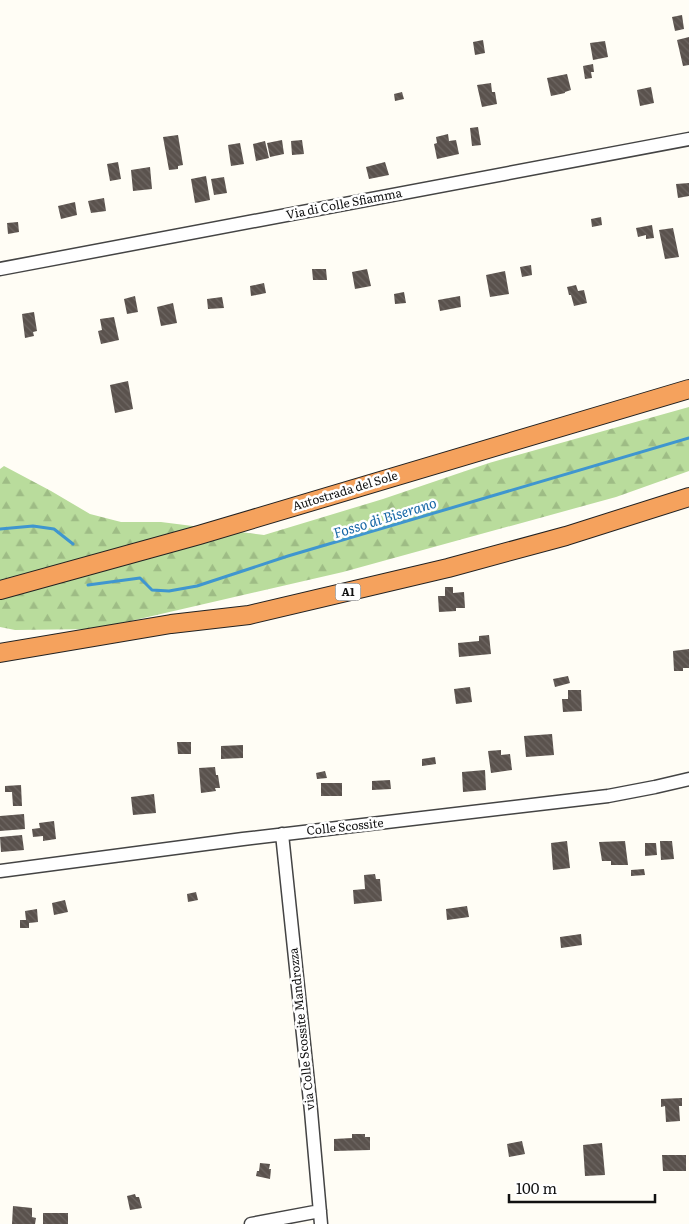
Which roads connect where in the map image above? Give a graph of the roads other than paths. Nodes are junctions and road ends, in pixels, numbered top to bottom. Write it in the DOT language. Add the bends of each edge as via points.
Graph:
graph roads {
  1 [pos="689,139"];
  2 [pos="0,269"];
  3 [pos="689,389"];
  4 [pos="689,497"];
  5 [pos="0,590"];
  6 [pos="0,653"];
  7 [pos="689,779"];
  8 [pos="282,834"];
  9 [pos="0,871"];
  10 [pos="320,1211"];
  11 [pos="251,1224"];
  12 [pos="321,1224"];
  1 -- 2 [label="street, Via di Colle Sfiamma"];
  3 -- 5 [label="highway, Autostrada del Sole" via="199,535"];
  4 -- 6 [label="highway, A1" via="566,536 448,568 249,615 171,624"];
  7 -- 8 [label="street, Colle Scossite" via="608,796"];
  8 -- 9 [label="street, Colle Scossite"];
  8 -- 10 [label="street, via Colle Scossite Mandrozza"];
  10 -- 11 [label="street"];
  10 -- 12 [label="street, via Colle Scossite Mandrozza"];
}
